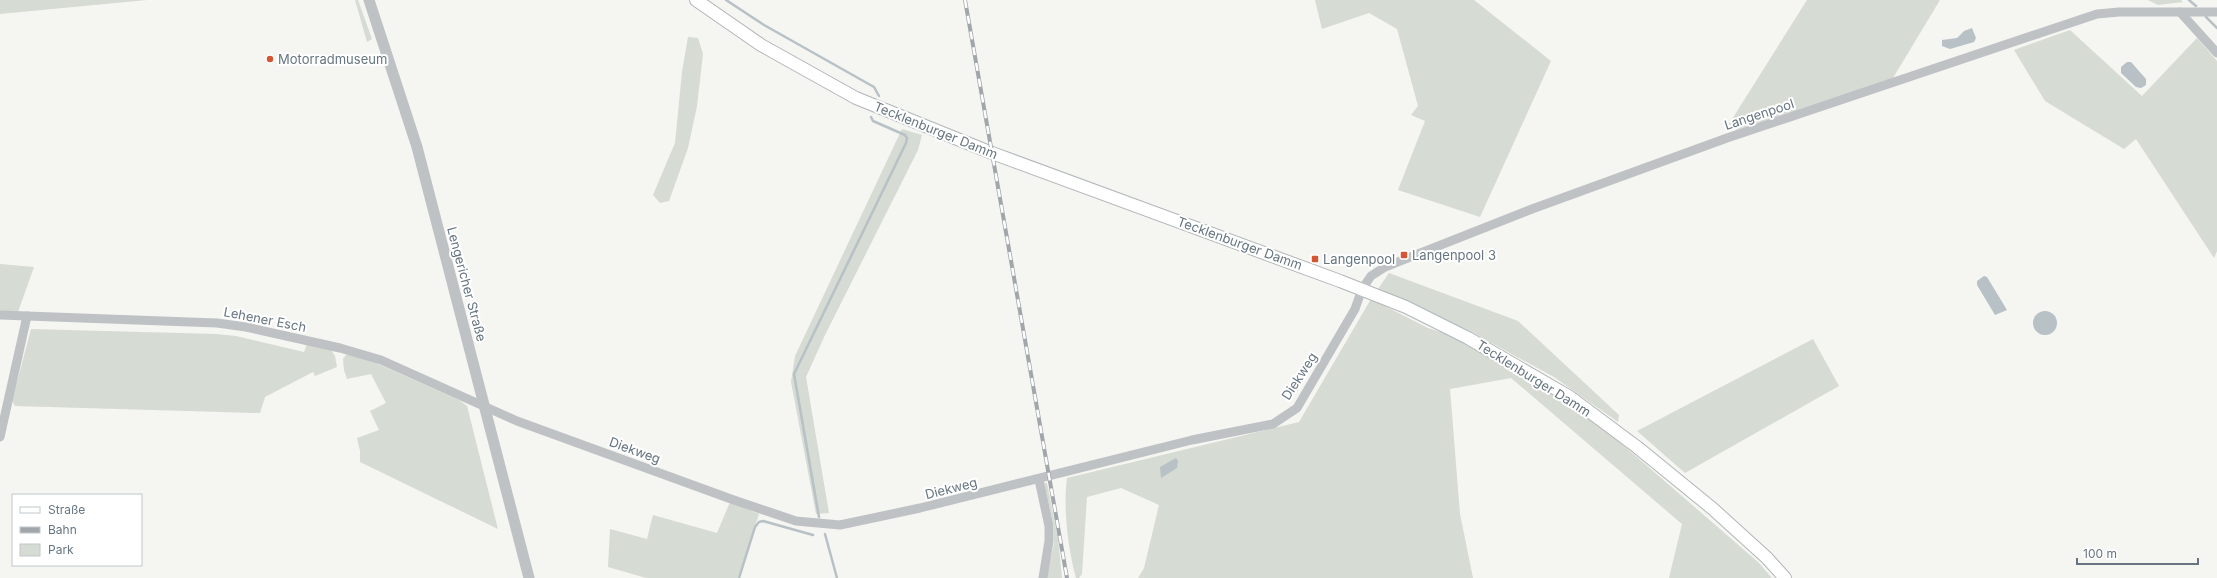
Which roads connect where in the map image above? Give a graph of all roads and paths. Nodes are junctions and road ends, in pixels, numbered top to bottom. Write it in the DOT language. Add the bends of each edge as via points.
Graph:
graph roads {
  1 [pos="369,0"];
  2 [pos="696,0"];
  3 [pos="2180,12"];
  4 [pos="2217,12"];
  5 [pos="2217,53"];
  6 [pos="1362,289"];
  7 [pos="0,315"];
  8 [pos="27,316"];
  9 [pos="485,406"];
  10 [pos="0,437"];
  11 [pos="1039,480"];
  12 [pos="529,578"];
  13 [pos="1043,578"];
  14 [pos="1785,578"];
  1 -- 9 [label="street, Lengericher Straße" via="417,147"];
  2 -- 6 [label="main road, Tecklenburger Damm" via="761,45 856,98 992,153"];
  3 -- 4 [label="street, Langenpool"];
  3 -- 5 [label="street"];
  3 -- 6 [label="street, Langenpool" via="2097,14 1728,138 1532,209 1385,267 1371,276"];
  6 -- 11 [label="street, Diekweg" via="1355,309 1306,395 1297,408 1273,424 1192,440"];
  6 -- 14 [label="main road, Tecklenburger Damm" via="1406,307 1468,338 1570,397 1713,509 1768,558"];
  7 -- 8 [label="street, Lehener Esch"];
  8 -- 9 [label="street, Lehener Esch" via="217,323 246,327 354,351 381,360"];
  8 -- 10 [label="street"];
  9 -- 11 [label="street, Diekweg" via="517,421 771,514 820,525 840,525"];
  9 -- 12 [label="street, Lengericher Straße"];
  11 -- 13 [label="street" via="1050,541"];
}
